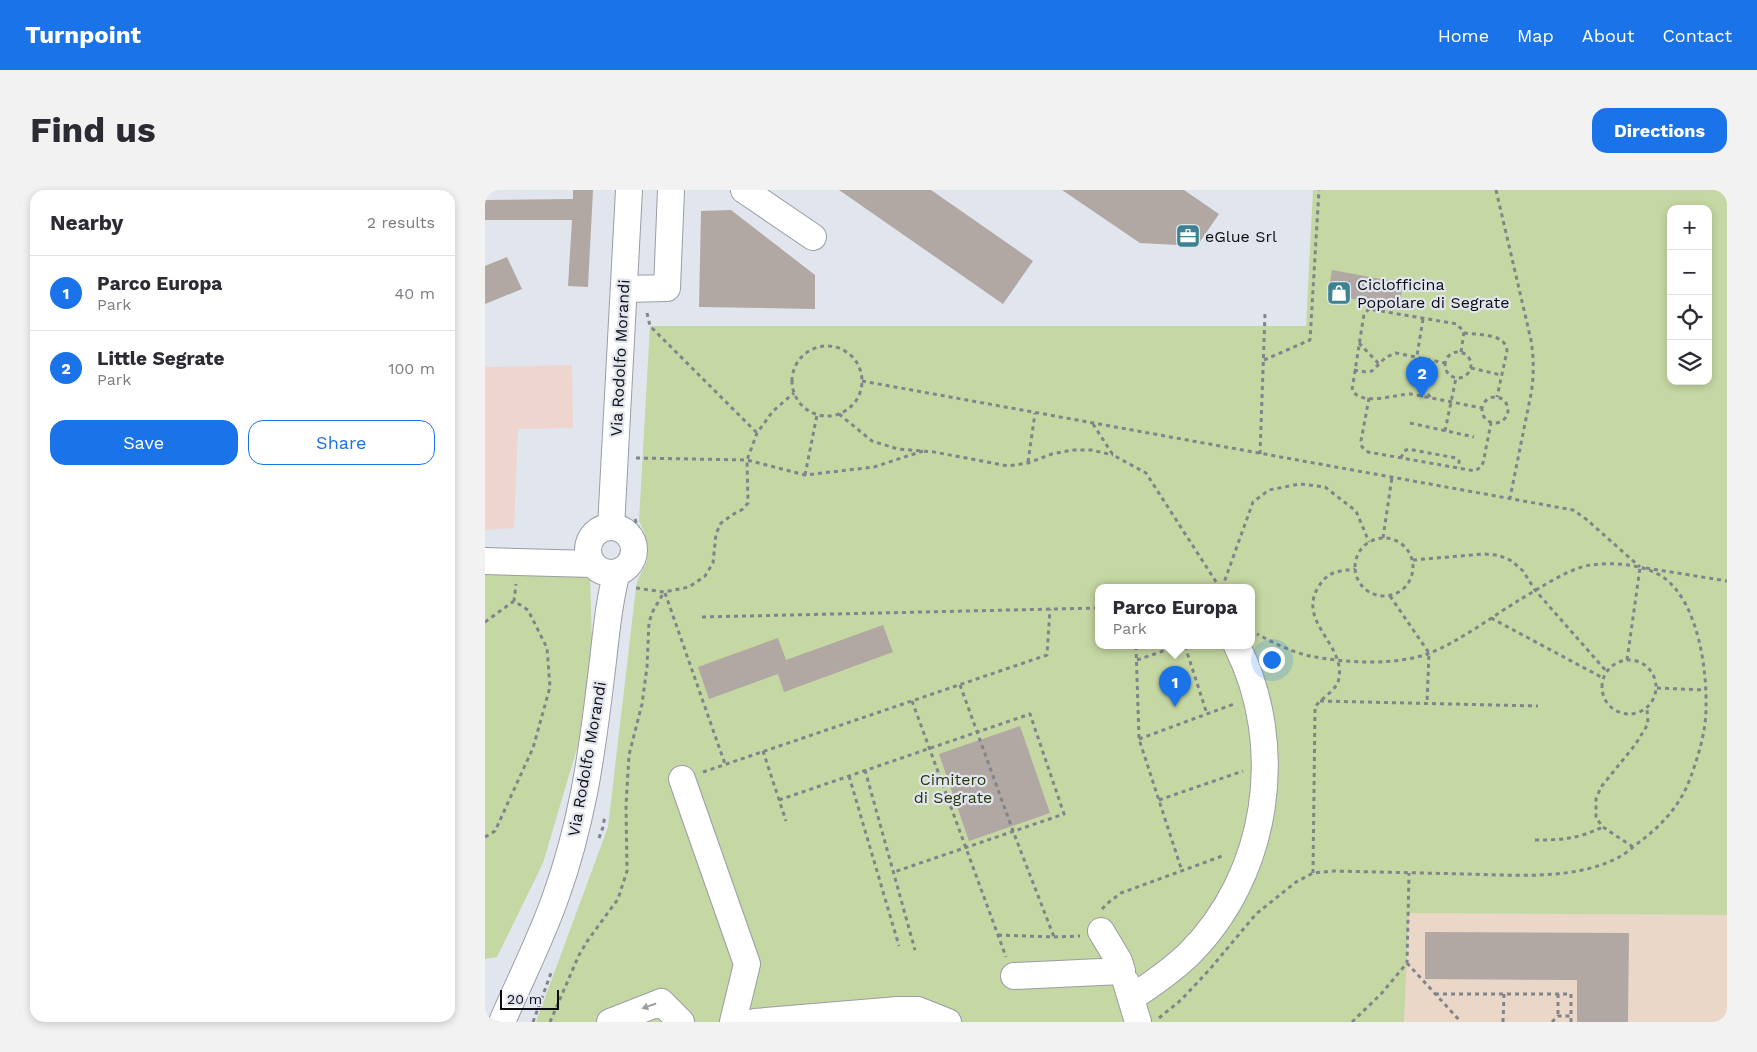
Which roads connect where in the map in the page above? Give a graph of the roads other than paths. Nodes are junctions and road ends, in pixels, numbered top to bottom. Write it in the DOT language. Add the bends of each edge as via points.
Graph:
graph roads {
  1 [pos="629,190"];
  2 [pos="671,190"];
  3 [pos="744,190"];
  4 [pos="813,237"];
  5 [pos="632,288"];
  6 [pos="611,527"];
  7 [pos="485,561"];
  8 [pos="610,573"];
  9 [pos="1245,649"];
  10 [pos="682,779"];
  11 [pos="1101,931"];
  12 [pos="1122,971"];
  13 [pos="1013,976"];
  14 [pos="1135,1010"];
  15 [pos="502,1022"];
  16 [pos="611,1022"];
  17 [pos="681,1022"];
  18 [pos="733,1022"];
  19 [pos="755,1022"];
  20 [pos="948,1022"];
  1 -- 5 [label="street, Via Rodolfo Morandi"];
  2 -- 5 [label="street" via="667,288"];
  3 -- 4 [label="street"];
  5 -- 6 [label="street, Via Rodolfo Morandi"];
  6 -- 8 [label="street, Via Rodolfo Morandi" via="593,535 588,555"];
  6 -- 8 [label="street" via="625,532 634,549 629,564"];
  7 -- 8 [label="street" via="519,561"];
  8 -- 15 [label="street, Via Rodolfo Morandi" via="602,669 584,793 564,874"];
  9 -- 14 [label="street" via="1244,660 1262,725 1265,764 1264,797 1253,845 1235,892 1211,929 1161,978"];
  10 -- 18 [label="street" via="747,964"];
  11 -- 12 [label="street"];
  12 -- 13 [label="street"];
  12 -- 14 [label="street"];
  17 -- 16 [label="street, one-way" via="661,1002"];
  19 -- 20 [label="street" via="918,1010"];
}
